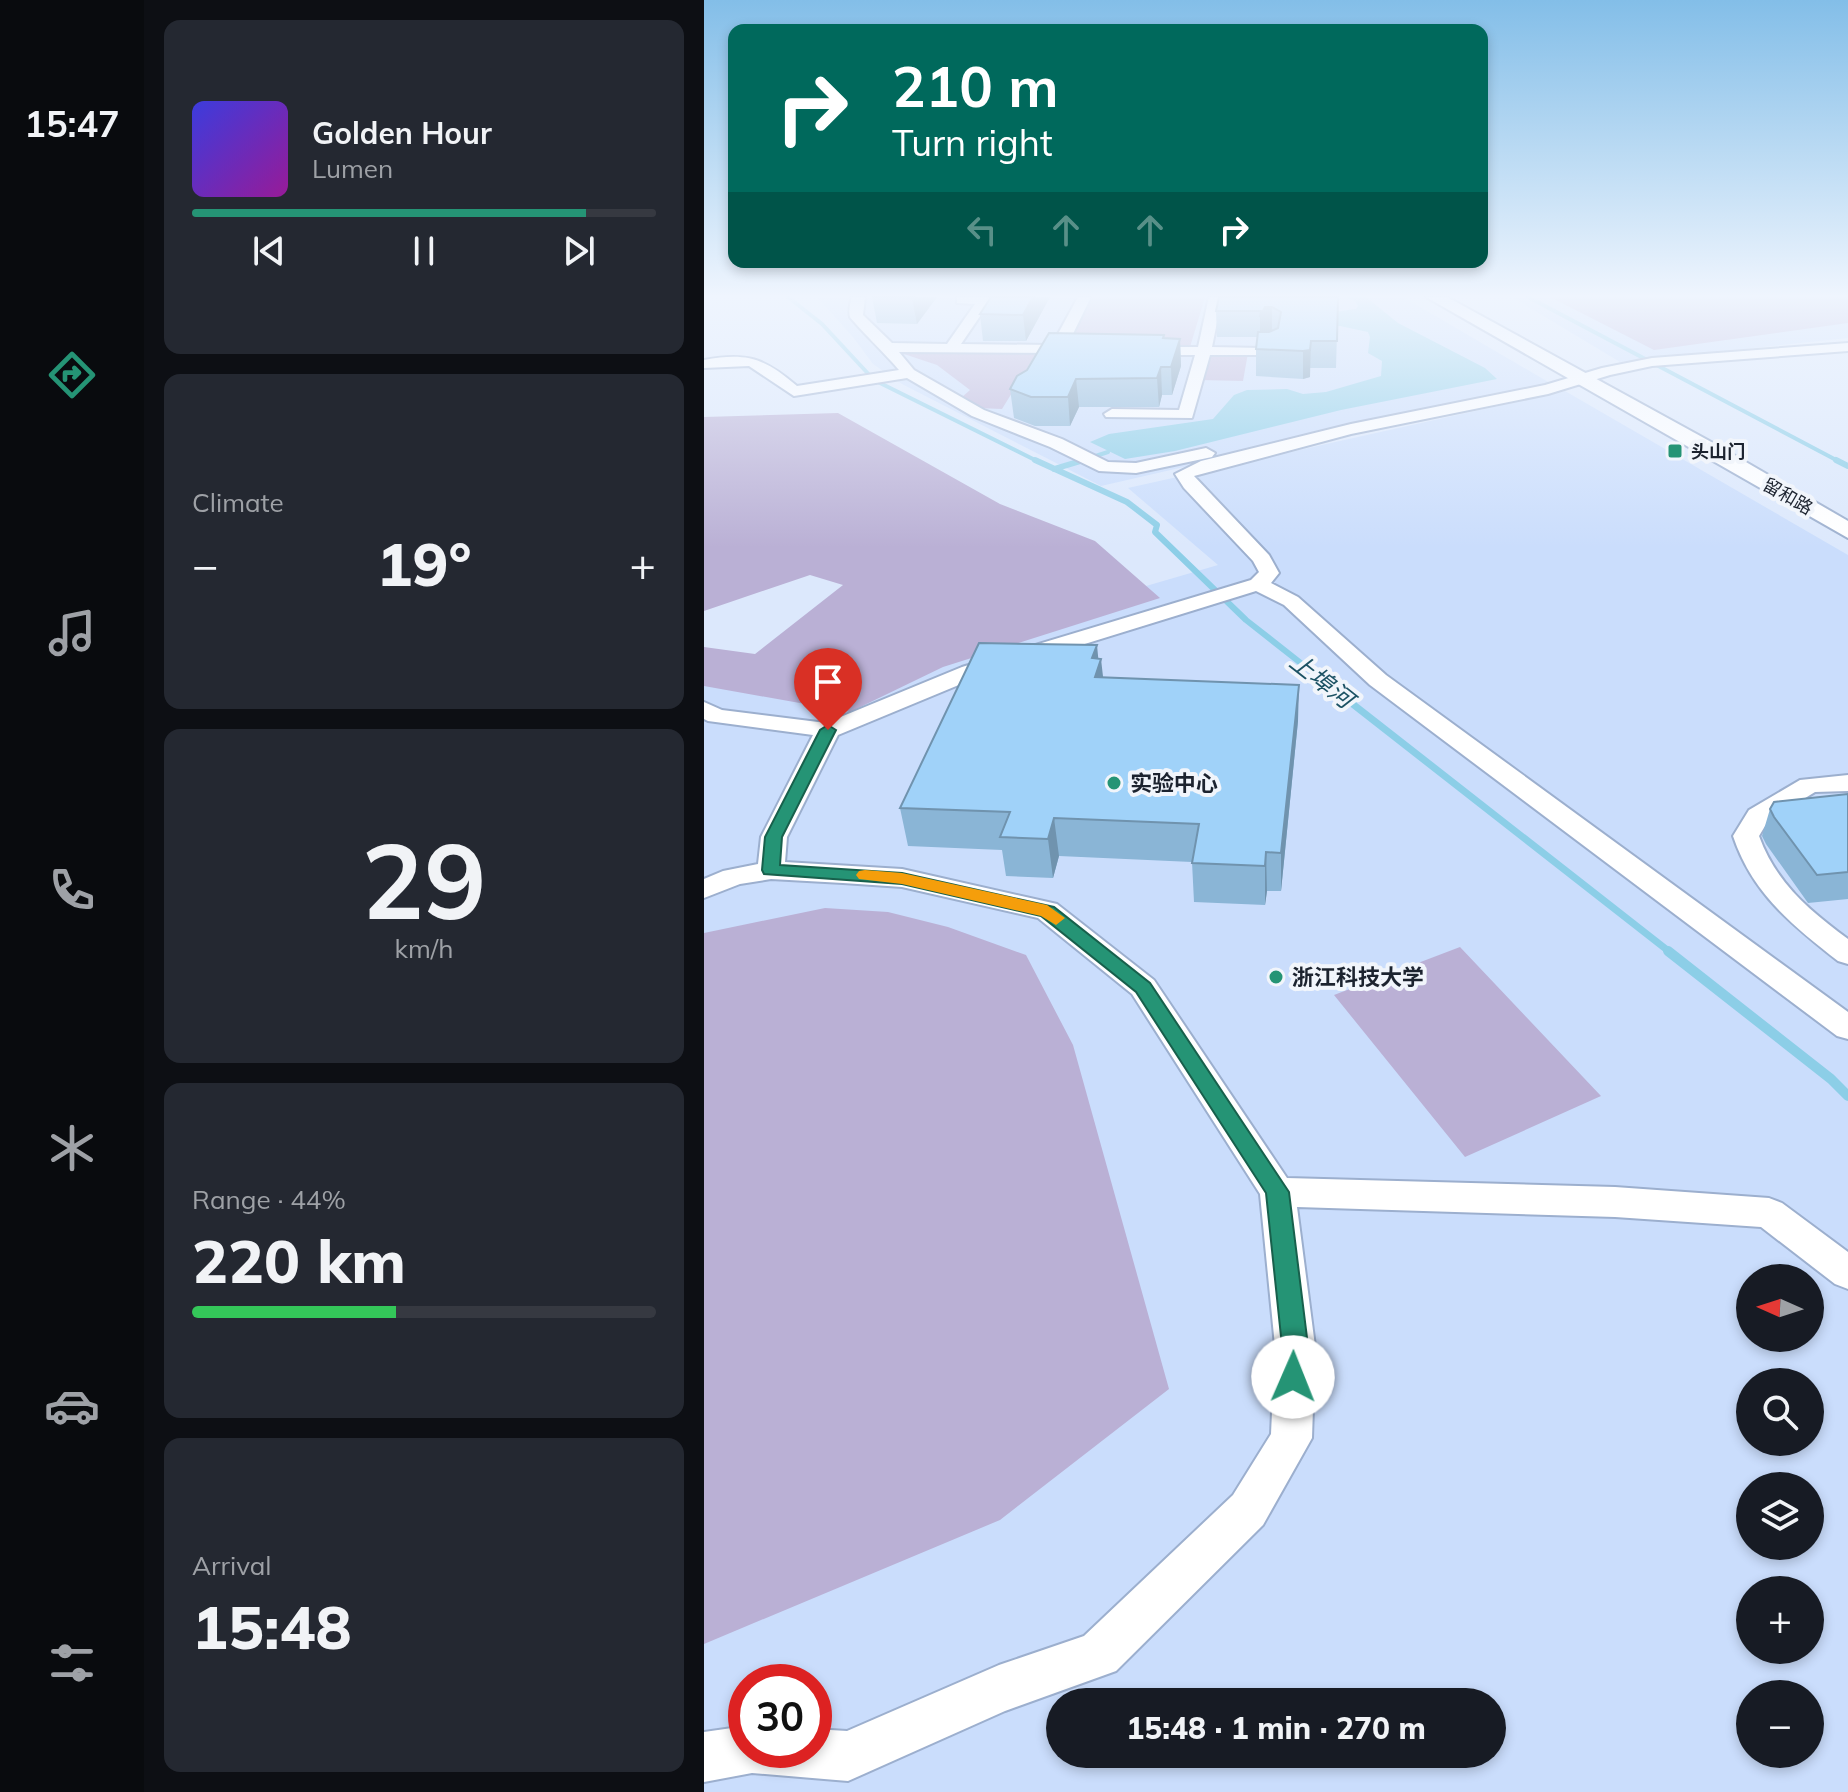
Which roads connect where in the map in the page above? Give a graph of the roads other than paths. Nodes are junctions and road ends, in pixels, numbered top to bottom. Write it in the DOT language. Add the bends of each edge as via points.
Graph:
graph roads {
  1 [pos="781,381"];
  2 [pos="858,381"];
  3 [pos="922,381"];
  4 [pos="1196,381"];
  5 [pos="1551,381"];
  6 [pos="1575,381"];
  7 [pos="1588,381"];
  8 [pos="1624,381"];
  9 [pos="1112,414"];
  10 [pos="1796,477"];
  11 [pos="1848,531"];
  12 [pos="1249,587"];
  13 [pos="704,709"];
  14 [pos="828,730"];
  15 [pos="1848,783"];
  16 [pos="771,870"];
  17 [pos="704,889"];
  18 [pos="1848,954"];
  19 [pos="1848,1028"];
  20 [pos="1277,1192"];
  21 [pos="1848,1273"];
  22 [pos="728,1753"];
  23 [pos="832,1755"];
  24 [pos="704,1757"];
  1 -- 2 [label="street" via="794,391"];
  3 -- 5 [label="street" via="978,413 1105,467 1136,468"];
  4 -- 9 [label="street" via="1186,415"];
  6 -- 12 [label="street" via="1351,429 1184,474 1262,559 1269,573"];
  7 -- 11 [label="main road, 留和路"];
  8 -- 10 [label="main road, 留和路"];
  12 -- 14 [label="street" via="970,672"];
  12 -- 19 [label="street" via="1291,601 1378,680"];
  13 -- 14 [label="street" via="716,716"];
  14 -- 16 [label="street" via="774,837"];
  15 -- 18 [label="street" via="1809,785 1758,816 1746,836 1753,863 1781,902"];
  16 -- 17 [label="street"];
  16 -- 20 [label="street" via="902,878 1047,911 1143,987"];
  20 -- 21 [label="street" via="1615,1202 1769,1213"];
  20 -- 23 [label="street" via="1295,1346 1291,1438 1248,1510 1099,1654 999,1689 848,1756"];
  22 -- 24 [label="street"];
}
